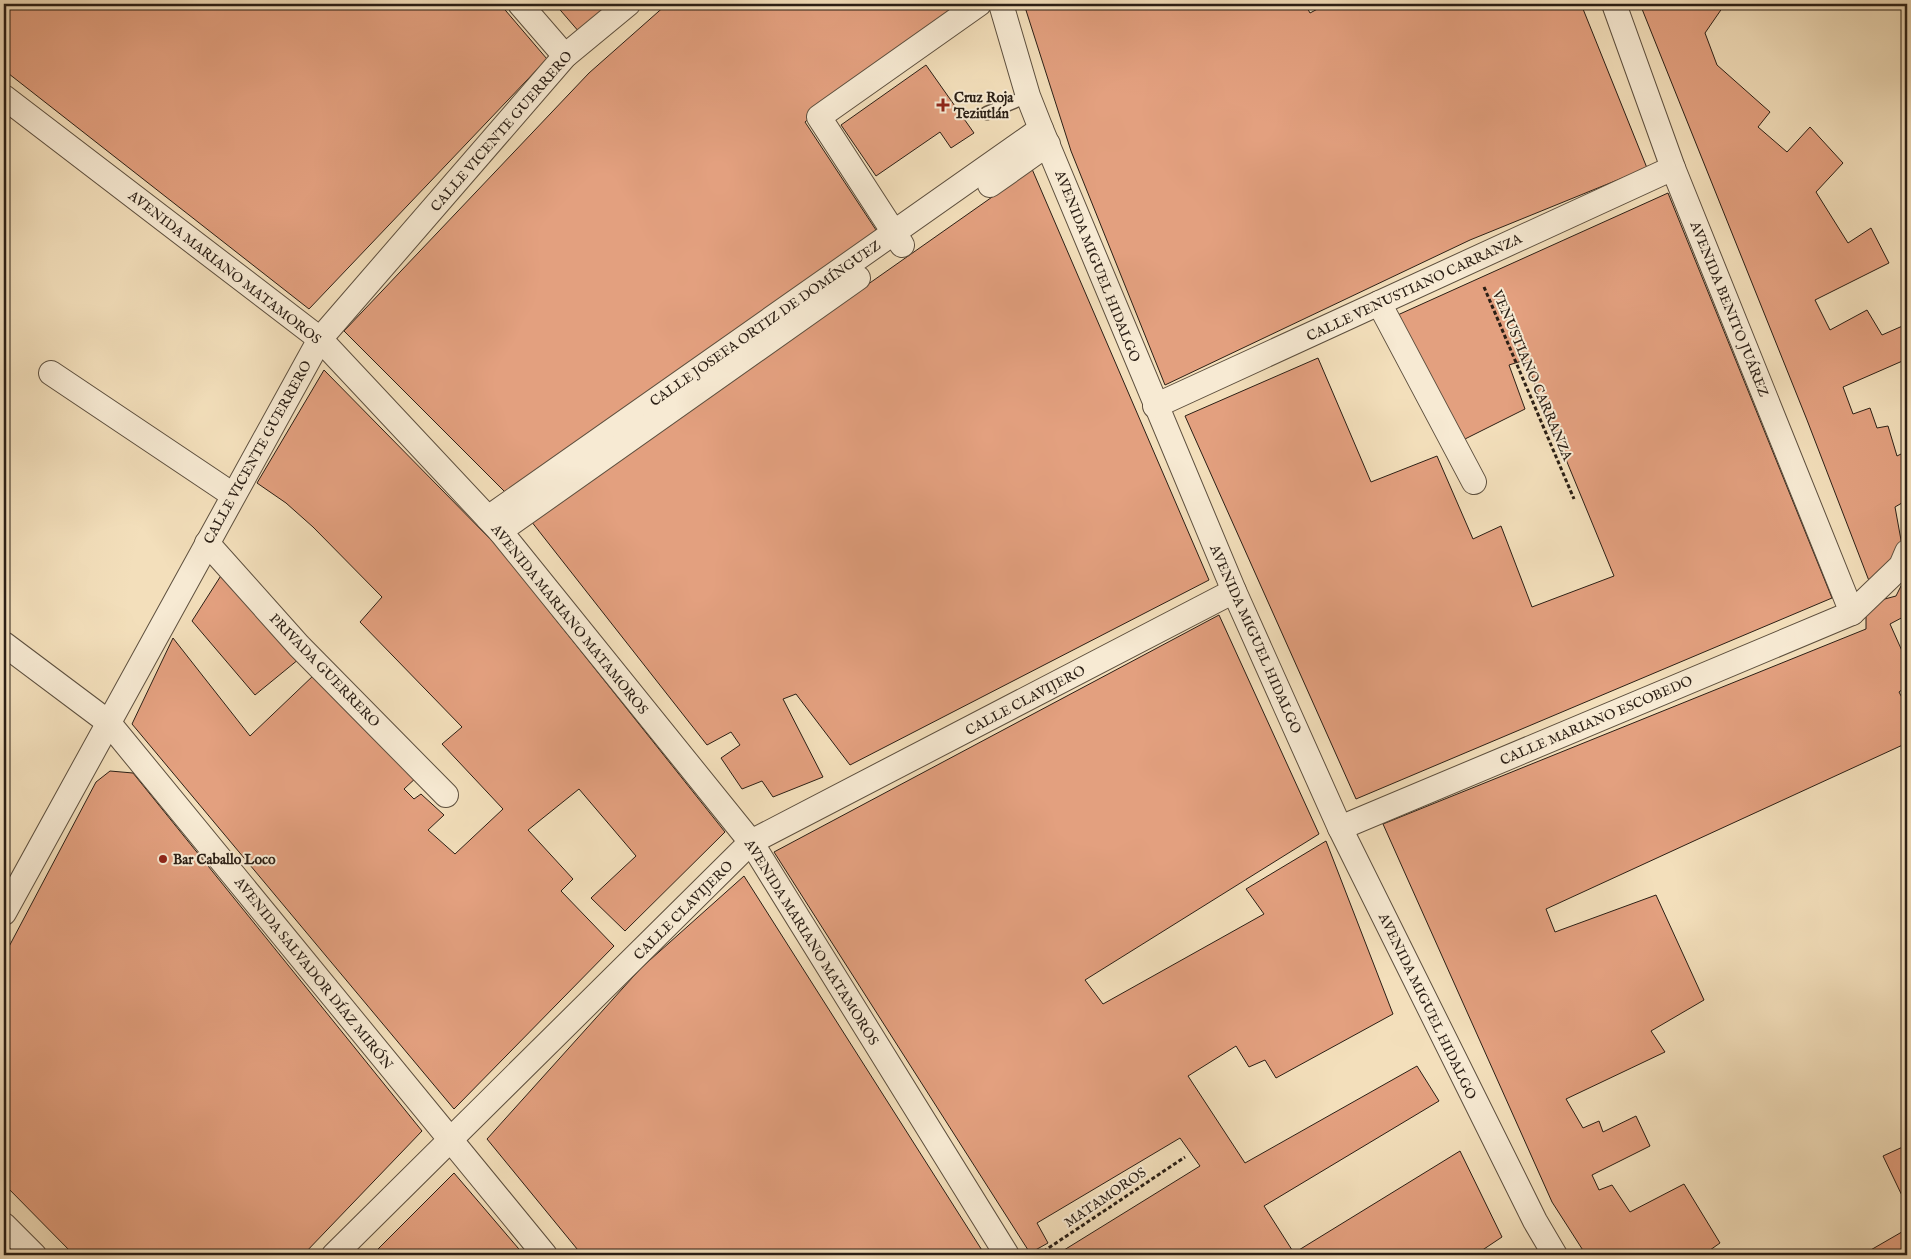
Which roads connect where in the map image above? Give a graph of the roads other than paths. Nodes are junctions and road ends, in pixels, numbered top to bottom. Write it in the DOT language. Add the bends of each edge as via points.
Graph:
graph roads {
  1 [pos="520,4"];
  2 [pos="628,4"];
  3 [pos="979,4"];
  4 [pos="992,4"];
  5 [pos="1001,4"];
  6 [pos="1614,4"];
  7 [pos="566,56"];
  8 [pos="1028,96"];
  9 [pos="4,97"];
  10 [pos="987,113"];
  11 [pos="824,118"];
  12 [pos="1045,136"];
  13 [pos="1673,168"];
  14 [pos="903,236"];
  15 [pos="1379,303"];
  16 [pos="320,339"];
  17 [pos="51,372"];
  18 [pos="1155,406"];
  19 [pos="1474,482"];
  20 [pos="233,495"];
  21 [pos="494,524"];
  22 [pos="208,543"];
  23 [pos="1907,552"];
  24 [pos="1234,591"];
  25 [pos="1852,613"];
  26 [pos="4,644"];
  27 [pos="108,722"];
  28 [pos="446,794"];
  29 [pos="1340,828"];
  30 [pos="751,842"];
  31 [pos="4,913"];
  32 [pos="451,1140"];
  33 [pos="4,1225"];
  34 [pos="34,1255"];
  35 [pos="334,1255"];
  36 [pos="545,1255"];
  37 [pos="1007,1255"];
  38 [pos="1555,1255"];
  1 -- 7 [label="street"];
  2 -- 7 [label="street, CALLE VICENTE GUERRERO"];
  3 -- 11 [label="street"];
  4 -- 11 [label="street"];
  5 -- 8 [label="street, AVENIDA MIGUEL HIDALGO"];
  6 -- 13 [label="street, AVENIDA BENITO JUÁREZ"];
  7 -- 16 [label="street, CALLE VICENTE GUERRERO"];
  8 -- 10 [label="lane"];
  8 -- 12 [label="street, AVENIDA MIGUEL HIDALGO"];
  9 -- 16 [label="street, AVENIDA MARIANO MATAMOROS"];
  11 -- 14 [label="street"];
  12 -- 14 [label="street, CALLE JOSEFA ORTIZ DE DOMÍNGUEZ"];
  12 -- 18 [label="street, AVENIDA MIGUEL HIDALGO"];
  13 -- 15 [label="street, CALLE VENUSTIANO CARRANZA"];
  13 -- 25 [label="street, AVENIDA BENITO JUÁREZ"];
  14 -- 21 [label="street, CALLE JOSEFA ORTIZ DE DOMÍNGUEZ"];
  15 -- 18 [label="street, CALLE VENUSTIANO CARRANZA"];
  15 -- 19 [label="street"];
  16 -- 20 [label="street, CALLE VICENTE GUERRERO"];
  16 -- 21 [label="street, AVENIDA MARIANO MATAMOROS"];
  17 -- 20 [label="street"];
  18 -- 24 [label="street, AVENIDA MIGUEL HIDALGO"];
  20 -- 22 [label="street, CALLE VICENTE GUERRERO"];
  21 -- 30 [label="street, AVENIDA MARIANO MATAMOROS"];
  22 -- 27 [label="street, CALLE VICENTE GUERRERO"];
  22 -- 28 [label="street, PRIVADA GUERRERO" via="299,646"];
  23 -- 25 [label="street" via="1901,566"];
  24 -- 29 [label="street, AVENIDA MIGUEL HIDALGO"];
  24 -- 30 [label="street, CALLE CLAVIJERO"];
  25 -- 29 [label="street, CALLE MARIANO ESCOBEDO"];
  26 -- 27 [label="street, AVENIDA SALVADOR DÍAZ MIRÓN"];
  27 -- 31 [label="street, CALLE VICENTE GUERRERO"];
  27 -- 32 [label="street, AVENIDA SALVADOR DÍAZ MIRÓN"];
  29 -- 38 [label="street, AVENIDA MIGUEL HIDALGO" via="1535,1221"];
  30 -- 32 [label="street, CALLE CLAVIJERO"];
  30 -- 37 [label="street, AVENIDA MARIANO MATAMOROS"];
  32 -- 35 [label="street, CALLE CLAVIJERO"];
  32 -- 36 [label="street, AVENIDA SALVADOR DÍAZ MIRÓN"];
  33 -- 34 [label="street"];
}
